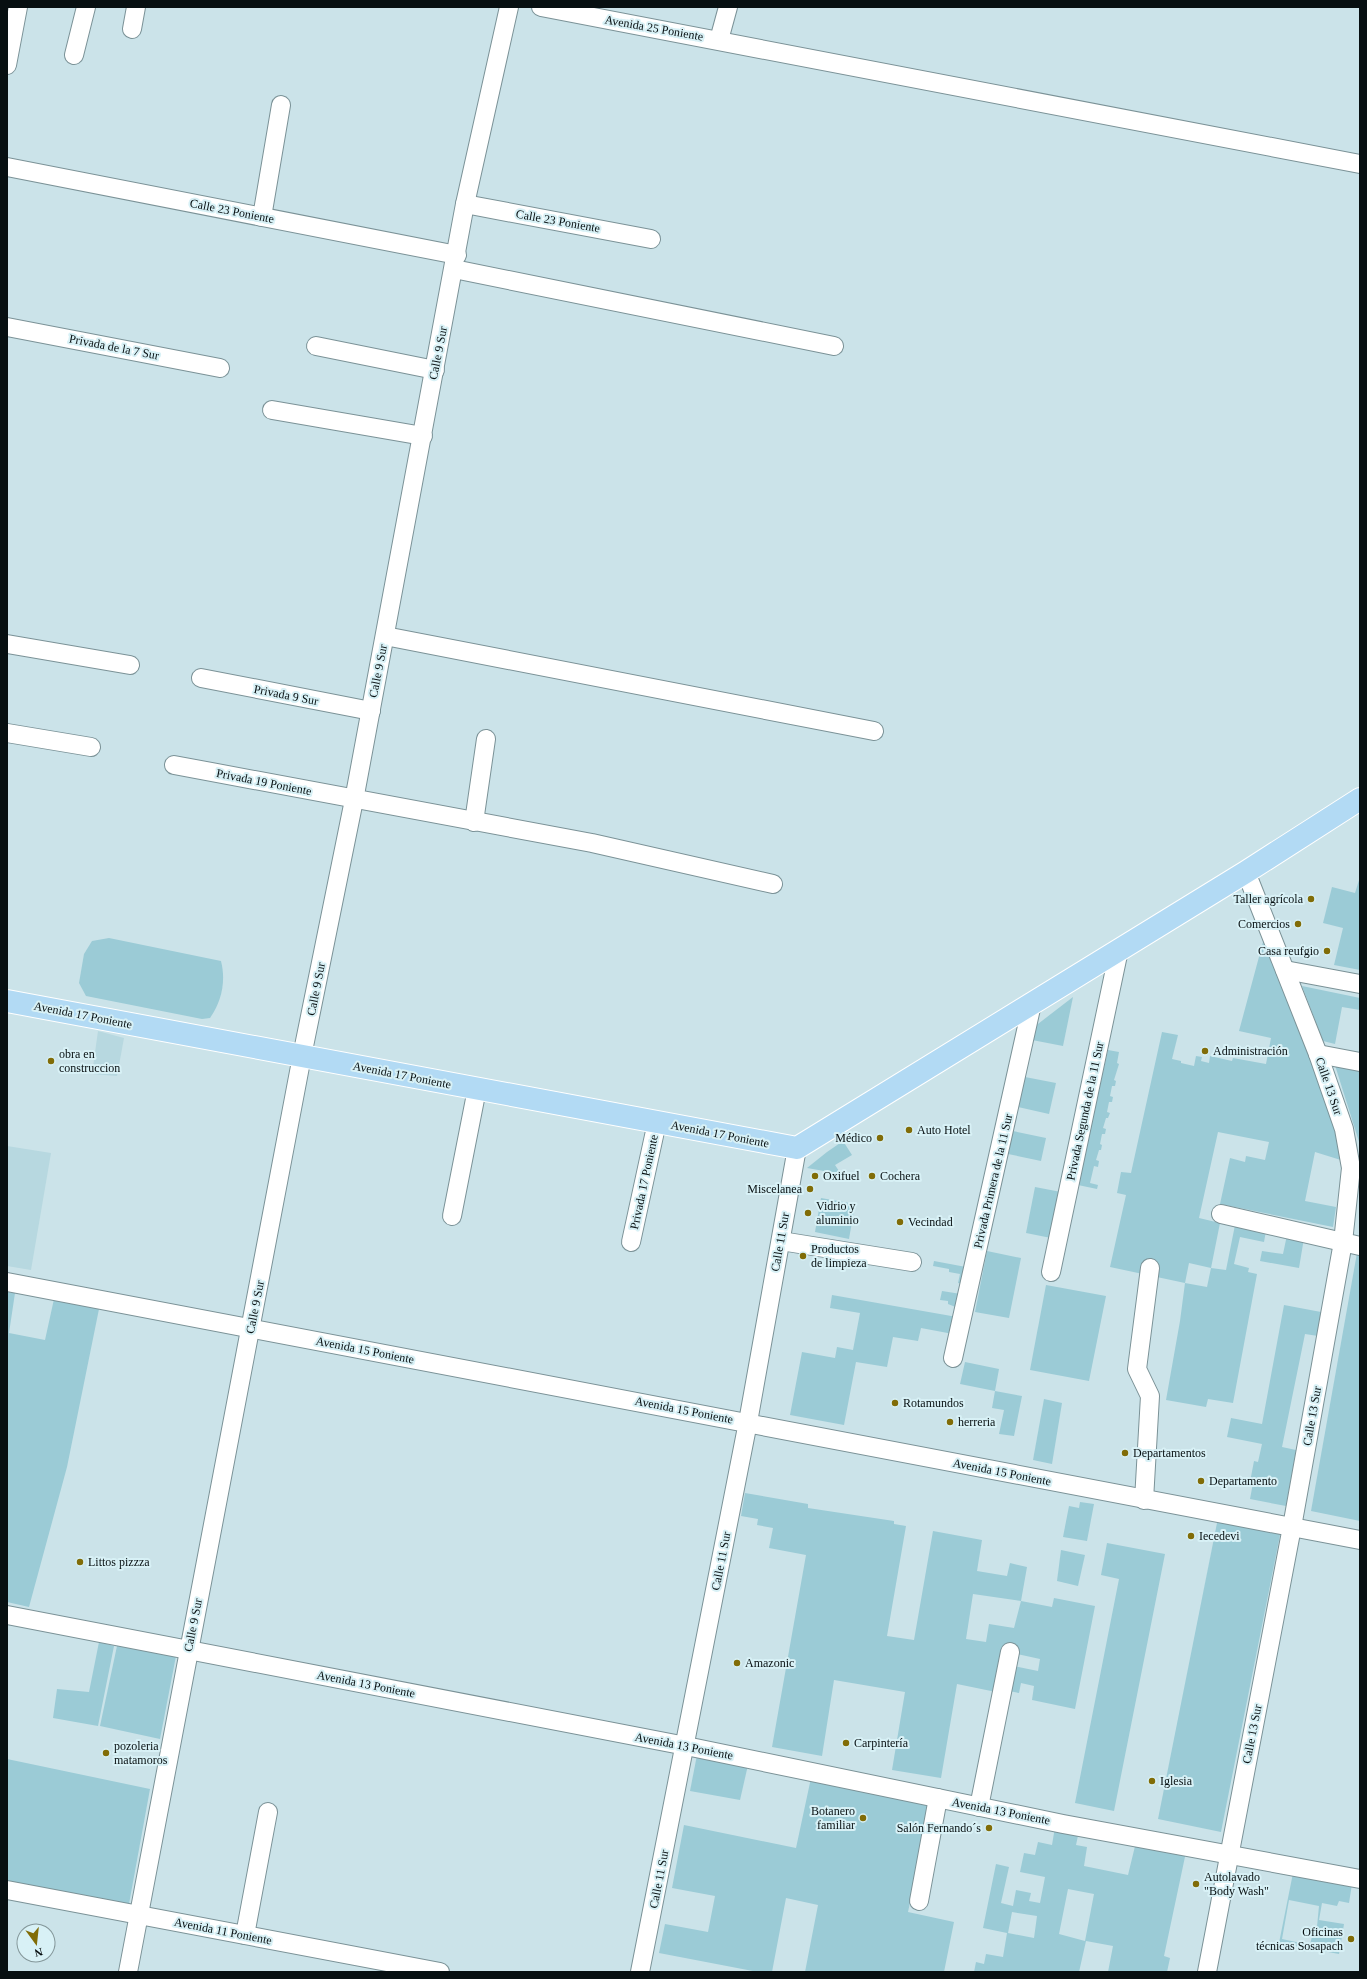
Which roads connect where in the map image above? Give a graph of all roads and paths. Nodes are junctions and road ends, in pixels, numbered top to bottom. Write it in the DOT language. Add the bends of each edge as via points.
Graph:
graph roads {
  1 [pos="18,7"];
  2 [pos="86,7"];
  3 [pos="136,7"];
  4 [pos="509,7"];
  5 [pos="541,7"];
  6 [pos="728,7"];
  7 [pos="132,29"];
  8 [pos="719,40"];
  9 [pos="74,55"];
  10 [pos="7,65"];
  11 [pos="281,104"];
  12 [pos="1360,164"];
  13 [pos="7,168"];
  14 [pos="465,204"];
  15 [pos="262,217"];
  16 [pos="651,239"];
  17 [pos="455,262"];
  18 [pos="7,327"];
  19 [pos="316,346"];
  20 [pos="834,346"];
  21 [pos="220,368"];
  22 [pos="435,370"];
  23 [pos="272,410"];
  24 [pos="422,436"];
  25 [pos="385,636"];
  26 [pos="7,644"];
  27 [pos="130,665"];
  28 [pos="201,678"];
  29 [pos="371,711"];
  30 [pos="874,731"];
  31 [pos="7,733"];
  32 [pos="486,739"];
  33 [pos="91,748"];
  34 [pos="174,765"];
  35 [pos="1360,799"];
  36 [pos="354,800"];
  37 [pos="474,822"];
  38 [pos="1246,872"];
  39 [pos="772,884"];
  40 [pos="1120,950"];
  41 [pos="1285,970"];
  42 [pos="1360,984"];
  43 [pos="7,1001"];
  44 [pos="1032,1004"];
  45 [pos="1318,1054"];
  46 [pos="302,1056"];
  47 [pos="1360,1062"];
  48 [pos="477,1089"];
  49 [pos="657,1122"];
  50 [pos="797,1148"];
  51 [pos="1356,1168"];
  52 [pos="1221,1214"];
  53 [pos="452,1216"];
  54 [pos="781,1241"];
  55 [pos="631,1242"];
  56 [pos="1351,1244"];
  57 [pos="912,1262"];
  58 [pos="1150,1268"];
  59 [pos="1051,1272"];
  60 [pos="7,1282"];
  61 [pos="250,1329"];
  62 [pos="953,1358"];
  63 [pos="748,1422"];
  64 [pos="1144,1500"];
  65 [pos="1292,1528"];
  66 [pos="1360,1540"];
  67 [pos="7,1615"];
  68 [pos="188,1650"];
  69 [pos="1010,1652"];
  70 [pos="686,1746"];
  71 [pos="938,1798"];
  72 [pos="979,1807"];
  73 [pos="268,1812"];
  74 [pos="1230,1854"];
  75 [pos="1360,1879"];
  76 [pos="7,1890"];
  77 [pos="919,1901"];
  78 [pos="138,1914"];
  79 [pos="245,1935"];
  80 [pos="128,1972"];
  81 [pos="440,1972"];
  82 [pos="640,1972"];
  83 [pos="1207,1972"];
  1 -- 10 [label="street"];
  2 -- 9 [label="street"];
  3 -- 7 [label="street"];
  4 -- 14 [label="street, Calle 9 Sur"];
  5 -- 8 [label="street, Avenida 25 Poniente"];
  6 -- 8 [label="street"];
  8 -- 12 [label="street, Avenida 25 Poniente"];
  11 -- 15 [label="street"];
  13 -- 15 [label="street, Calle 23 Poniente"];
  14 -- 16 [label="street, Calle 23 Poniente"];
  14 -- 17 [label="street, Calle 9 Sur"];
  15 -- 17 [label="street, Calle 23 Poniente"];
  17 -- 20 [label="street, Calle 23 Poniente"];
  17 -- 22 [label="street, Calle 9 Sur"];
  18 -- 21 [label="street, Privada de la 7 Sur"];
  19 -- 22 [label="street"];
  22 -- 24 [label="street, Calle 9 Sur"];
  23 -- 24 [label="street"];
  24 -- 25 [label="street, Calle 9 Sur"];
  25 -- 29 [label="street, Calle 9 Sur"];
  25 -- 30 [label="street"];
  26 -- 27 [label="street"];
  28 -- 29 [label="street, Privada 9 Sur"];
  29 -- 36 [label="street, Calle 9 Sur"];
  31 -- 33 [label="street"];
  32 -- 37 [label="street"];
  34 -- 36 [label="street, Privada 19 Poniente"];
  35 -- 38 [label="main road"];
  36 -- 37 [label="street, Privada 19 Poniente"];
  36 -- 46 [label="street, Calle 9 Sur"];
  37 -- 39 [label="street, Privada 19 Poniente" via="592,843"];
  38 -- 40 [label="main road"];
  38 -- 41 [label="street, Calle 13 Sur"];
  40 -- 44 [label="main road"];
  40 -- 59 [label="street, Privada Segunda de la 11 Sur"];
  41 -- 42 [label="street"];
  41 -- 45 [label="street, Calle 13 Sur"];
  43 -- 46 [label="main road, Avenida 17 Poniente"];
  44 -- 50 [label="main road"];
  44 -- 62 [label="street, Privada Primera de la 11 Sur"];
  45 -- 47 [label="street"];
  45 -- 51 [label="street, Calle 13 Sur"];
  46 -- 48 [label="main road, Avenida 17 Poniente"];
  46 -- 61 [label="street, Calle 9 Sur"];
  48 -- 49 [label="main road, Avenida 17 Poniente"];
  48 -- 53 [label="street"];
  49 -- 50 [label="main road, Avenida 17 Poniente"];
  49 -- 55 [label="street, Privada 17 Poniente"];
  50 -- 54 [label="street, Calle 11 Sur"];
  51 -- 56 [label="street, Calle 13 Sur"];
  52 -- 56 [label="street"];
  54 -- 57 [label="street"];
  54 -- 63 [label="street, Calle 11 Sur"];
  56 -- 65 [label="street, Calle 13 Sur"];
  58 -- 64 [label="street" via="1137,1369 1150,1396"];
  60 -- 61 [label="street, Avenida 15 Poniente"];
  61 -- 63 [label="street, Avenida 15 Poniente"];
  61 -- 68 [label="street, Calle 9 Sur"];
  63 -- 64 [label="street, Avenida 15 Poniente"];
  63 -- 70 [label="street, Calle 11 Sur"];
  64 -- 65 [label="street, Avenida 15 Poniente"];
  65 -- 66 [label="street, Avenida 15 Poniente"];
  65 -- 74 [label="street, Calle 13 Sur"];
  67 -- 68 [label="street, Avenida 13 Poniente"];
  68 -- 70 [label="street, Avenida 13 Poniente"];
  68 -- 78 [label="street, Calle 9 Sur"];
  69 -- 72 [label="street"];
  70 -- 71 [label="street, Avenida 13 Poniente"];
  70 -- 82 [label="street, Calle 11 Sur"];
  71 -- 72 [label="street, Avenida 13 Poniente"];
  71 -- 77 [label="street"];
  72 -- 74 [label="street, Avenida 13 Poniente"];
  73 -- 79 [label="street"];
  74 -- 75 [label="street, Avenida 13 Poniente"];
  74 -- 83 [label="street, Calle 13 Sur"];
  76 -- 78 [label="street, Avenida 11 Poniente"];
  78 -- 79 [label="street, Avenida 11 Poniente"];
  78 -- 80 [label="street, Calle 9 Sur"];
  79 -- 81 [label="street, Avenida 11 Poniente"];
}
